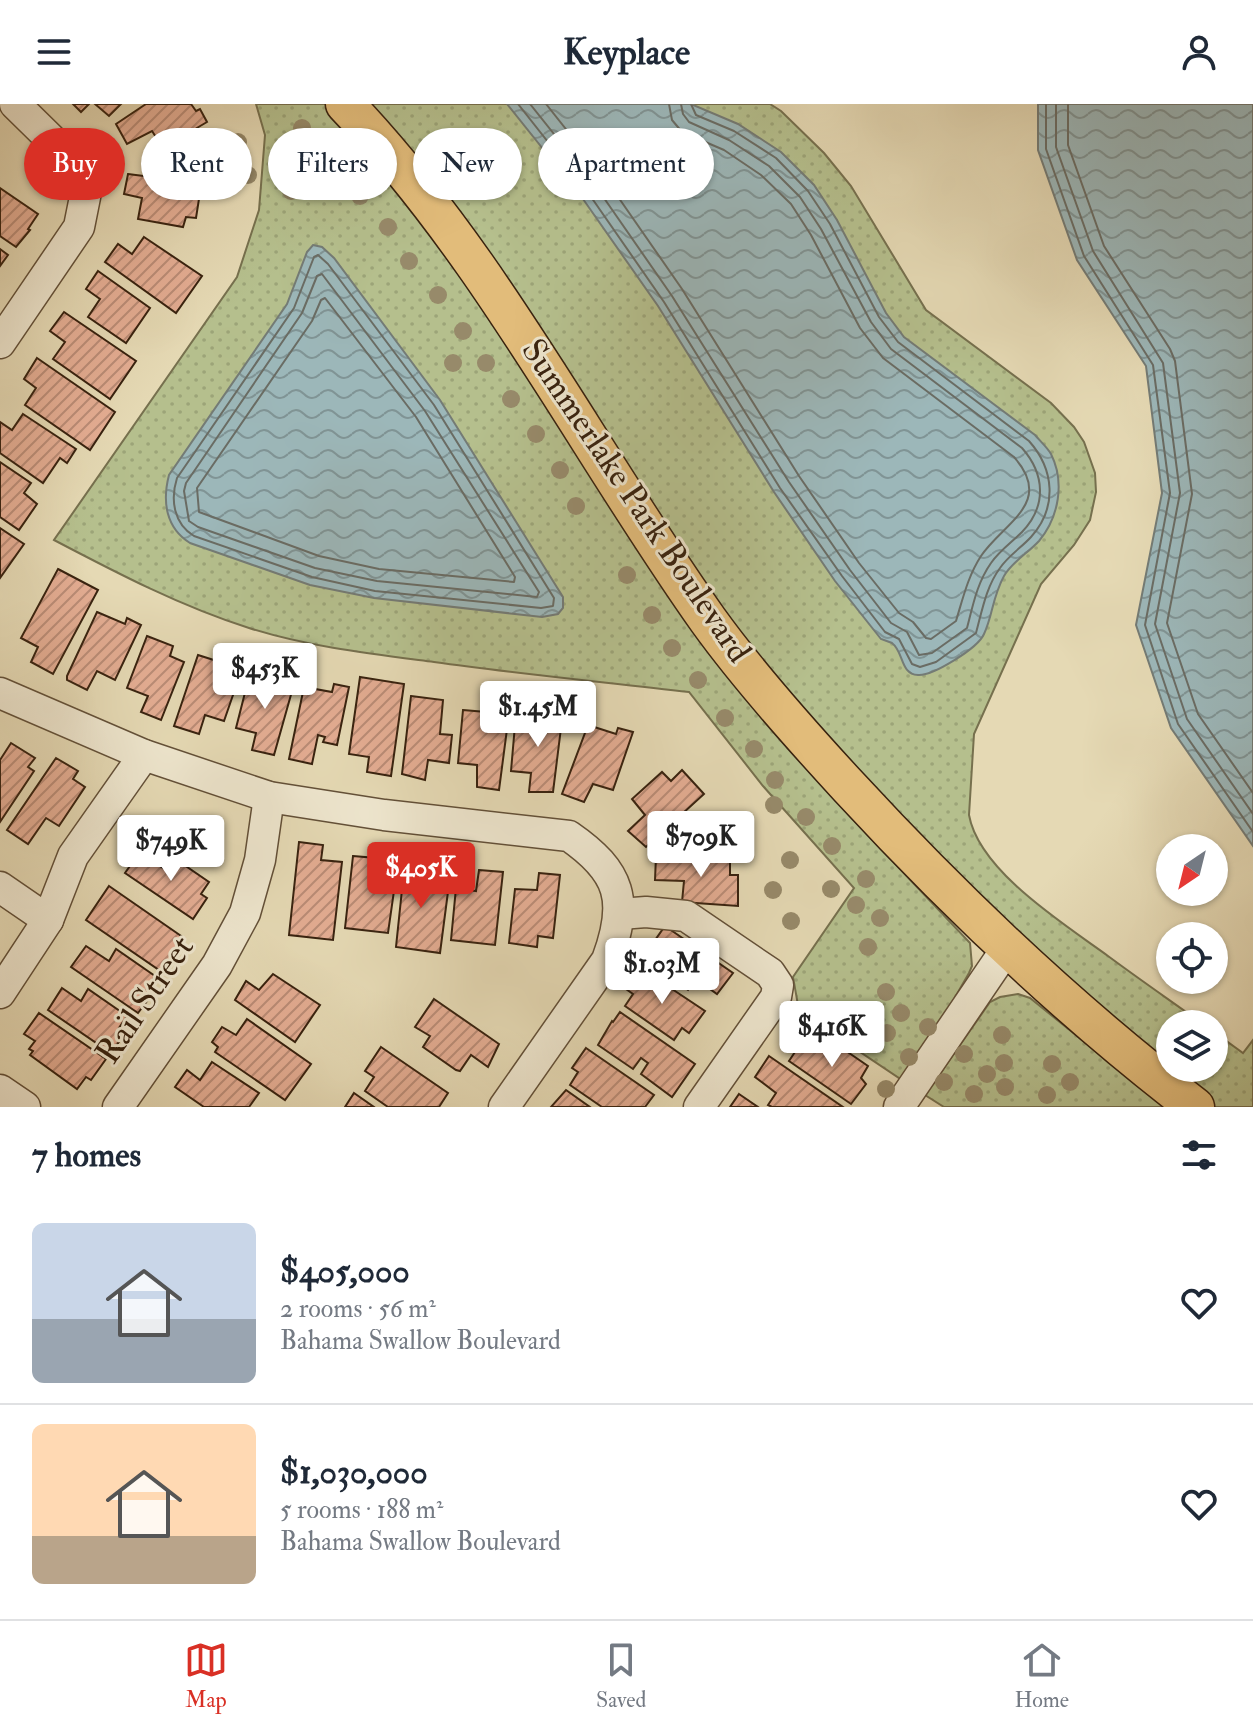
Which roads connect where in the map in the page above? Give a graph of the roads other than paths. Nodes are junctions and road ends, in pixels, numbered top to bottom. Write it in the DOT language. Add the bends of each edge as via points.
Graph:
graph roads {
  1 [pos="15,104"];
  2 [pos="345,104"];
  3 [pos="0,343"];
  4 [pos="0,693"];
  5 [pos="144,755"];
  6 [pos="269,797"];
  7 [pos="0,887"];
  8 [pos="620,914"];
  9 [pos="48,920"];
  10 [pos="1007,948"];
  11 [pos="0,993"];
  12 [pos="0,1090"];
  13 [pos="25,1107"];
  14 [pos="118,1107"];
  15 [pos="504,1107"];
  16 [pos="699,1107"];
  17 [pos="899,1107"];
  18 [pos="1195,1107"];
  1 -- 3 [label="street" via="71,159 86,192 79,227"];
  2 -- 10 [label="main road, Summerlake Park Boulevard" via="460,242 709,621 817,753"];
  4 -- 5 [label="street"];
  5 -- 6 [label="street"];
  5 -- 9 [label="street" via="73,856"];
  6 -- 8 [label="street" via="569,836 594,854 612,878"];
  6 -- 14 [label="street, Rail Street" via="245,913 217,965"];
  7 -- 9 [label="street"];
  8 -- 15 [label="street" via="607,960"];
  8 -- 16 [label="street" via="686,916 770,973 778,985 776,997"];
  9 -- 11 [label="street"];
  10 -- 17 [label="street"];
  10 -- 18 [label="main road, Summerlake Park Boulevard"];
  12 -- 13 [label="street"];
}
